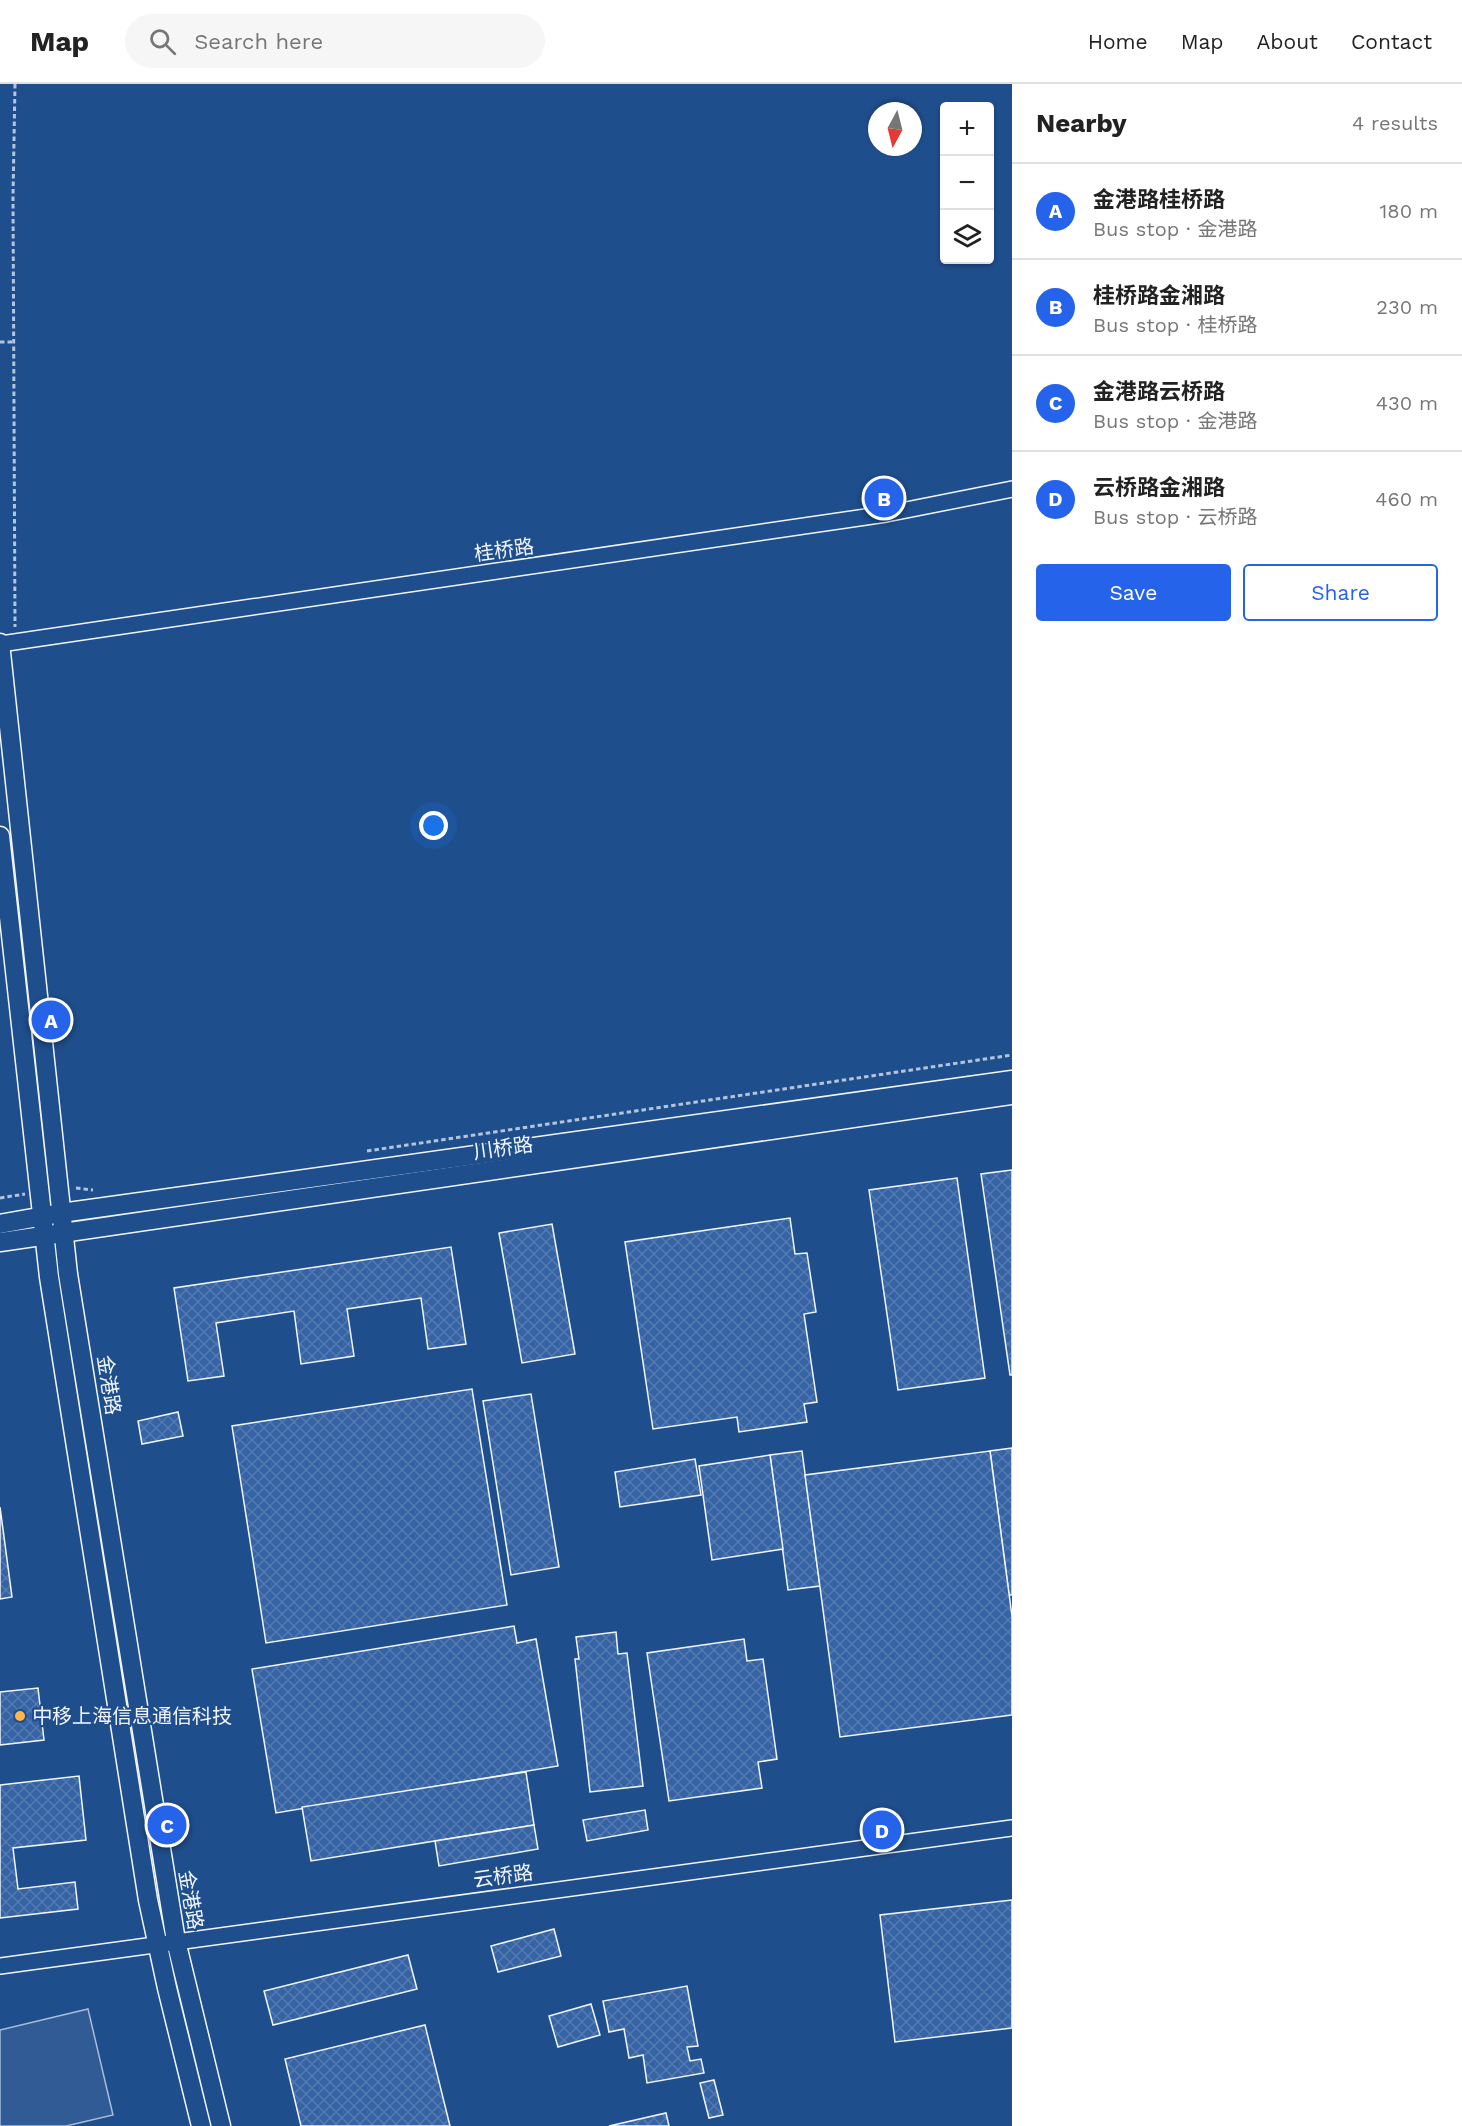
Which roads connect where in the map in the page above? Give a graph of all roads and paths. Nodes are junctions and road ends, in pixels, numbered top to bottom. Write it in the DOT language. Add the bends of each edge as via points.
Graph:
graph roads {
  1 [pos="15,84"];
  2 [pos="0,342"];
  3 [pos="13,342"];
  4 [pos="1012,489"];
  5 [pos="5,643"];
  6 [pos="0,836"];
  7 [pos="1012,1055"];
  8 [pos="1012,1080"];
  9 [pos="1012,1095"];
  10 [pos="366,1152"];
  11 [pos="73,1181"];
  12 [pos="74,1188"];
  13 [pos="102,1191"];
  14 [pos="39,1192"];
  15 [pos="0,1198"];
  16 [pos="69,1212"];
  17 [pos="42,1217"];
  18 [pos="0,1224"];
  19 [pos="64,1234"];
  20 [pos="45,1237"];
  21 [pos="0,1242"];
  22 [pos="1012,1828"];
  23 [pos="176,1941"];
  24 [pos="157,1944"];
  25 [pos="0,1966"];
  26 [pos="201,2126"];
  27 [pos="220,2126"];
  1 -- 3 [label="path"];
  2 -- 3 [label="path"];
  3 -- 5 [label="path"];
  4 -- 5 [label="street, 桂桥路" via="874,516"];
  5 -- 16 [label="street, 金港路"];
  6 -- 14 [label="street"];
  7 -- 10 [label="path"];
  8 -- 16 [label="street, 川桥路"];
  9 -- 19 [label="street, 川桥路"];
  11 -- 12 [label="path"];
  12 -- 13 [label="path"];
  12 -- 16 [label="path"];
  14 -- 15 [label="path"];
  14 -- 17 [label="street"];
  16 -- 17 [label="street, 川桥路"];
  16 -- 19 [label="street, 金港路"];
  17 -- 18 [label="street, 川桥路"];
  17 -- 20 [label="street"];
  19 -- 20 [label="street, 川桥路"];
  19 -- 23 [label="street, 金港路"];
  20 -- 21 [label="street, 川桥路"];
  20 -- 24 [label="street"];
  22 -- 23 [label="street, 云桥路"];
  23 -- 24 [label="street, 云桥路"];
  23 -- 27 [label="street, 金港路"];
  24 -- 25 [label="street, 云桥路"];
  24 -- 26 [label="street"];
}
